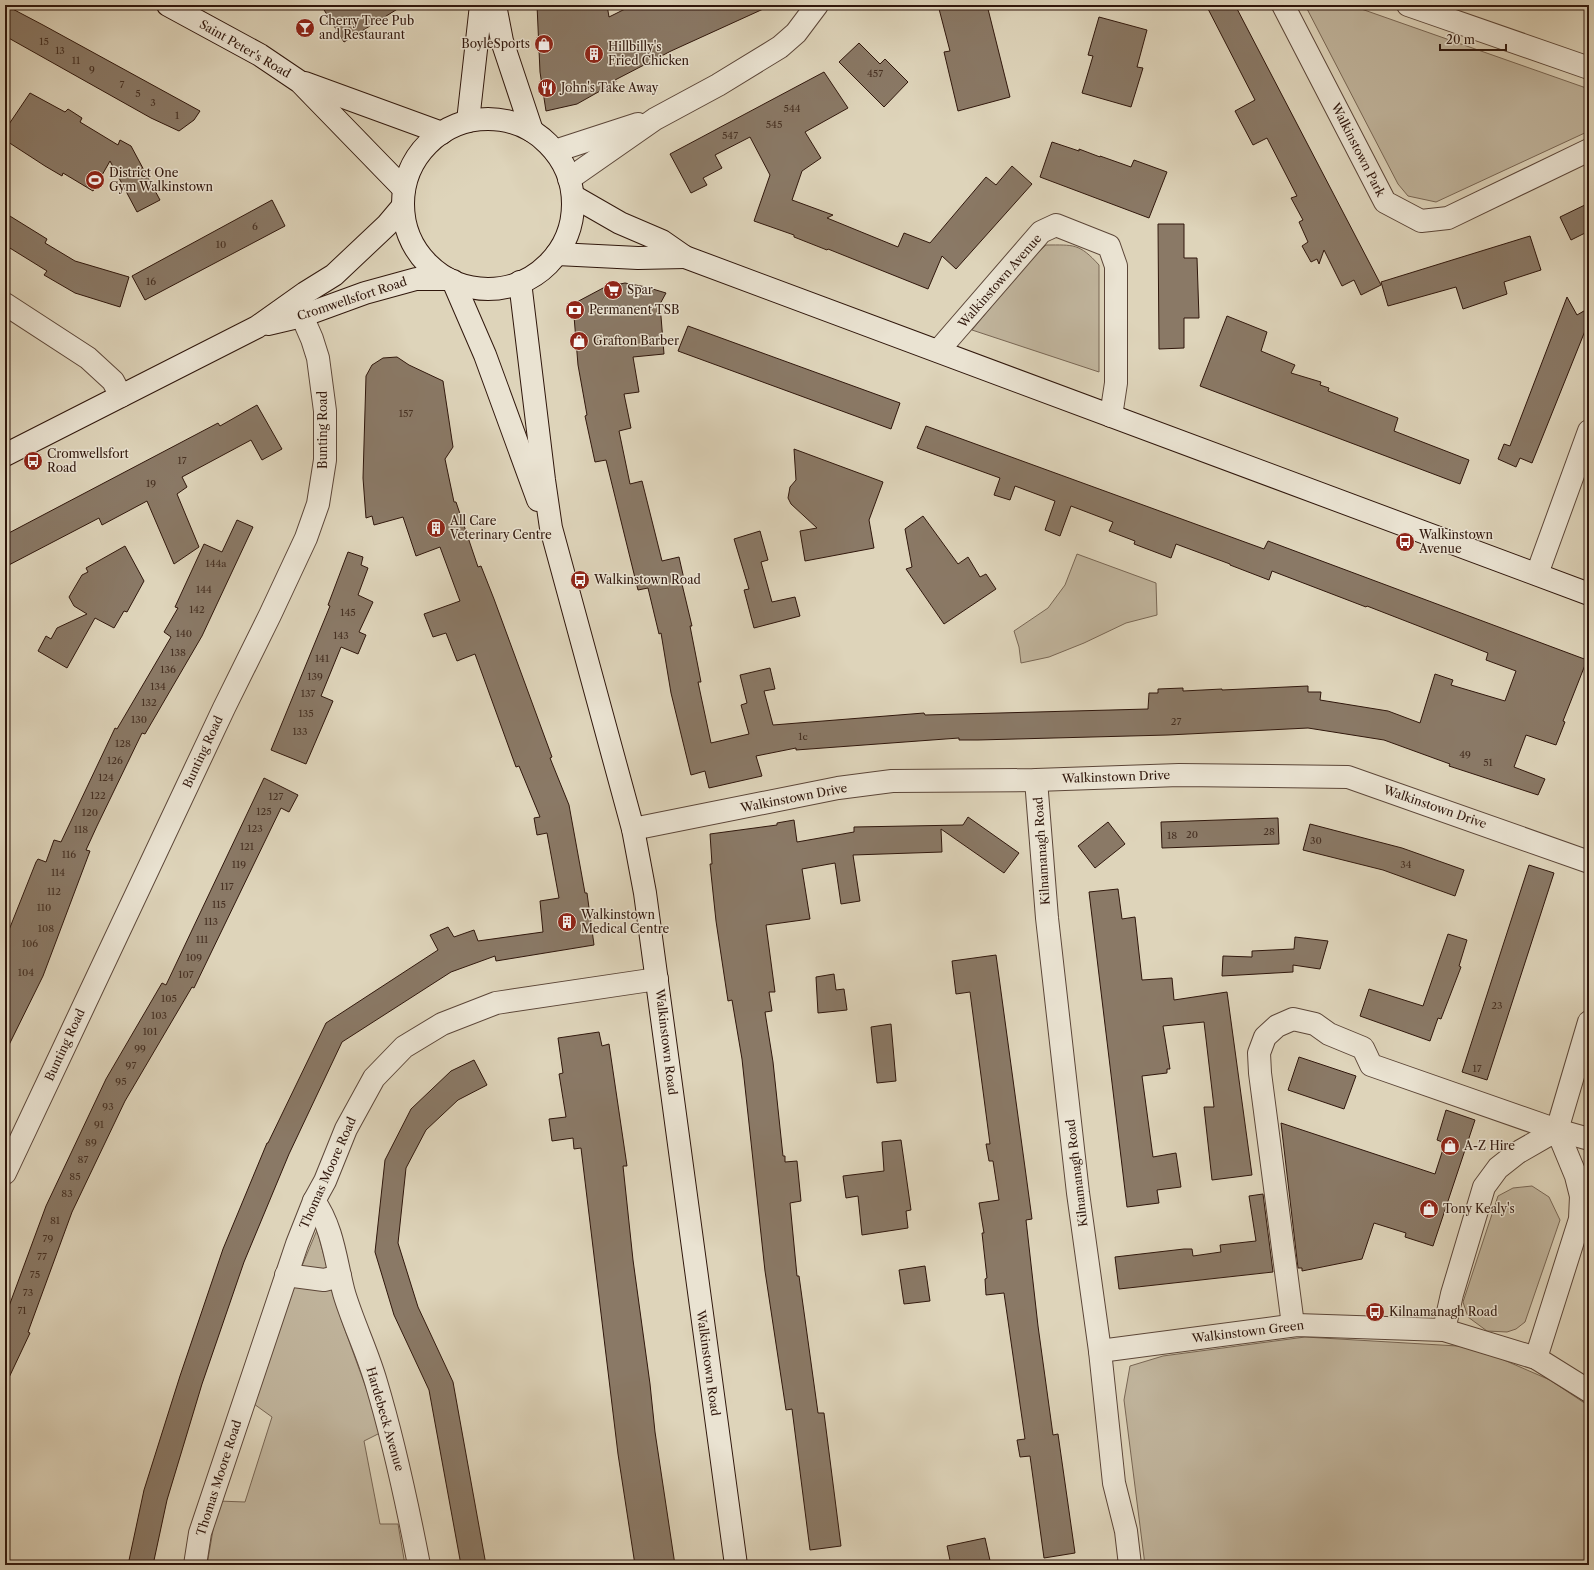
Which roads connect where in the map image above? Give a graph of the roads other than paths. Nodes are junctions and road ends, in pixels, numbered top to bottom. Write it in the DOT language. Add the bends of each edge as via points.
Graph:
graph roads {
  1 [pos="168,5"];
  2 [pos="481,5"];
  3 [pos="495,5"];
  4 [pos="818,5"];
  5 [pos="1283,5"];
  6 [pos="1408,5"];
  7 [pos="1589,68"];
  8 [pos="300,82"];
  9 [pos="655,119"];
  10 [pos="468,121"];
  11 [pos="532,131"];
  12 [pos="442,133"];
  13 [pos="1589,150"];
  14 [pos="555,151"];
  15 [pos="571,187"];
  16 [pos="404,198"];
  17 [pos="557,254"];
  18 [pos="684,257"];
  19 [pos="450,280"];
  20 [pos="520,282"];
  21 [pos="5,304"];
  22 [pos="302,316"];
  23 [pos="257,327"];
  24 [pos="938,350"];
  25 [pos="121,396"];
  26 [pos="1111,416"];
  27 [pos="1589,431"];
  28 [pos="5,455"];
  29 [pos="552,528"];
  30 [pos="1538,574"];
  31 [pos="1589,594"];
  32 [pos="1036,780"];
  33 [pos="633,829"];
  34 [pos="1589,862"];
  35 [pos="657,979"];
  36 [pos="1589,1022"];
  37 [pos="1557,1130"];
  38 [pos="1589,1139"];
  39 [pos="5,1173"];
  40 [pos="314,1201"];
  41 [pos="286,1275"];
  42 [pos="340,1276"];
  43 [pos="1294,1325"];
  44 [pos="1444,1330"];
  45 [pos="1100,1351"];
  46 [pos="1536,1358"];
  47 [pos="1589,1391"];
  48 [pos="195,1565"];
  49 [pos="419,1565"];
  50 [pos="736,1565"];
  51 [pos="1130,1565"];
  1 -- 8 [label="street, Saint Peter's Road" via="254,51"];
  2 -- 10 [label="street"];
  3 -- 11 [label="street" via="502,41"];
  4 -- 9 [label="street" via="796,33 780,47 732,77"];
  5 -- 13 [label="street, Walkinstown Park" via="1385,202 1420,221 1448,218"];
  6 -- 7 [label="street"];
  8 -- 12 [label="street, Saint Peter's Road"];
  8 -- 16 [label="street, Saint Peter's Road"];
  9 -- 14 [label="street"];
  9 -- 15 [label="street"];
  10 -- 11 [label="street" via="490,118 512,122"];
  10 -- 12 [label="street"];
  11 -- 14 [label="street"];
  12 -- 16 [label="street" via="424,148 411,167"];
  14 -- 15 [label="street"];
  15 -- 17 [label="street" via="572,216"];
  15 -- 18 [label="street" via="620,223 662,241"];
  16 -- 19 [label="street" via="407,228 416,249 430,266"];
  16 -- 23 [label="street, Cromwellsfort Road" via="387,225 334,275"];
  17 -- 18 [label="street" via="638,258"];
  17 -- 20 [label="street" via="540,271"];
  18 -- 24 [label="street"];
  19 -- 20 [label="street" via="480,288 500,288"];
  19 -- 22 [label="street, Cromwellsfort Road" via="416,279 365,293"];
  19 -- 29 [label="street, Walkinstown Road" via="485,355 526,471"];
  20 -- 29 [label="street, Walkinstown Road"];
  21 -- 25 [label="street" via="88,358 113,381"];
  22 -- 23 [label="street, Cromwellsfort Road"];
  22 -- 39 [label="street, Bunting Road" via="318,358 326,411 326,460 318,504 306,538 270,615"];
  23 -- 25 [label="street, Cromwellsfort Road"];
  24 -- 26 [label="street"];
  24 -- 26 [label="street, Walkinstown Avenue" via="1041,232 1056,225 1085,236 1109,246 1116,266 1116,383"];
  25 -- 28 [label="street, Cromwellsfort Road"];
  26 -- 30 [label="street"];
  27 -- 30 [label="street"];
  29 -- 33 [label="street, Walkinstown Road"];
  30 -- 31 [label="street"];
  32 -- 33 [label="street, Walkinstown Drive" via="892,781 838,788"];
  32 -- 34 [label="street, Walkinstown Drive" via="1179,775 1348,777"];
  32 -- 45 [label="street, Kilnamanagh Road" via="1047,918 1078,1193"];
  33 -- 35 [label="street, Walkinstown Road"];
  35 -- 40 [label="street, Thomas Moore Road" via="496,1003 442,1024 404,1047 374,1078 346,1129 325,1182"];
  35 -- 50 [label="street, Walkinstown Road"];
  36 -- 37 [label="street"];
  37 -- 38 [label="street"];
  37 -- 43 [label="street" via="1371,1065 1363,1048 1329,1034 1315,1024 1293,1019 1277,1026 1265,1037 1259,1053 1260,1073"];
  37 -- 44 [label="street" via="1517,1153 1498,1168 1484,1187"];
  37 -- 46 [label="street" via="1576,1176 1581,1196 1580,1219"];
  40 -- 41 [label="street, Thomas Moore Road"];
  40 -- 42 [label="street, Hardebeck Avenue" via="326,1223"];
  41 -- 42 [label="street" via="324,1280"];
  41 -- 48 [label="street, Thomas Moore Road" via="200,1533"];
  42 -- 49 [label="street, Hardebeck Avenue" via="378,1388 402,1480"];
  43 -- 44 [label="street, Walkinstown Green"];
  43 -- 45 [label="street, Walkinstown Green"];
  44 -- 46 [label="street, Walkinstown Green"];
  45 -- 51 [label="street, Kilnamanagh Road" via="1114,1483 1126,1531"];
  46 -- 47 [label="street, Walkinstown Green"];
}
